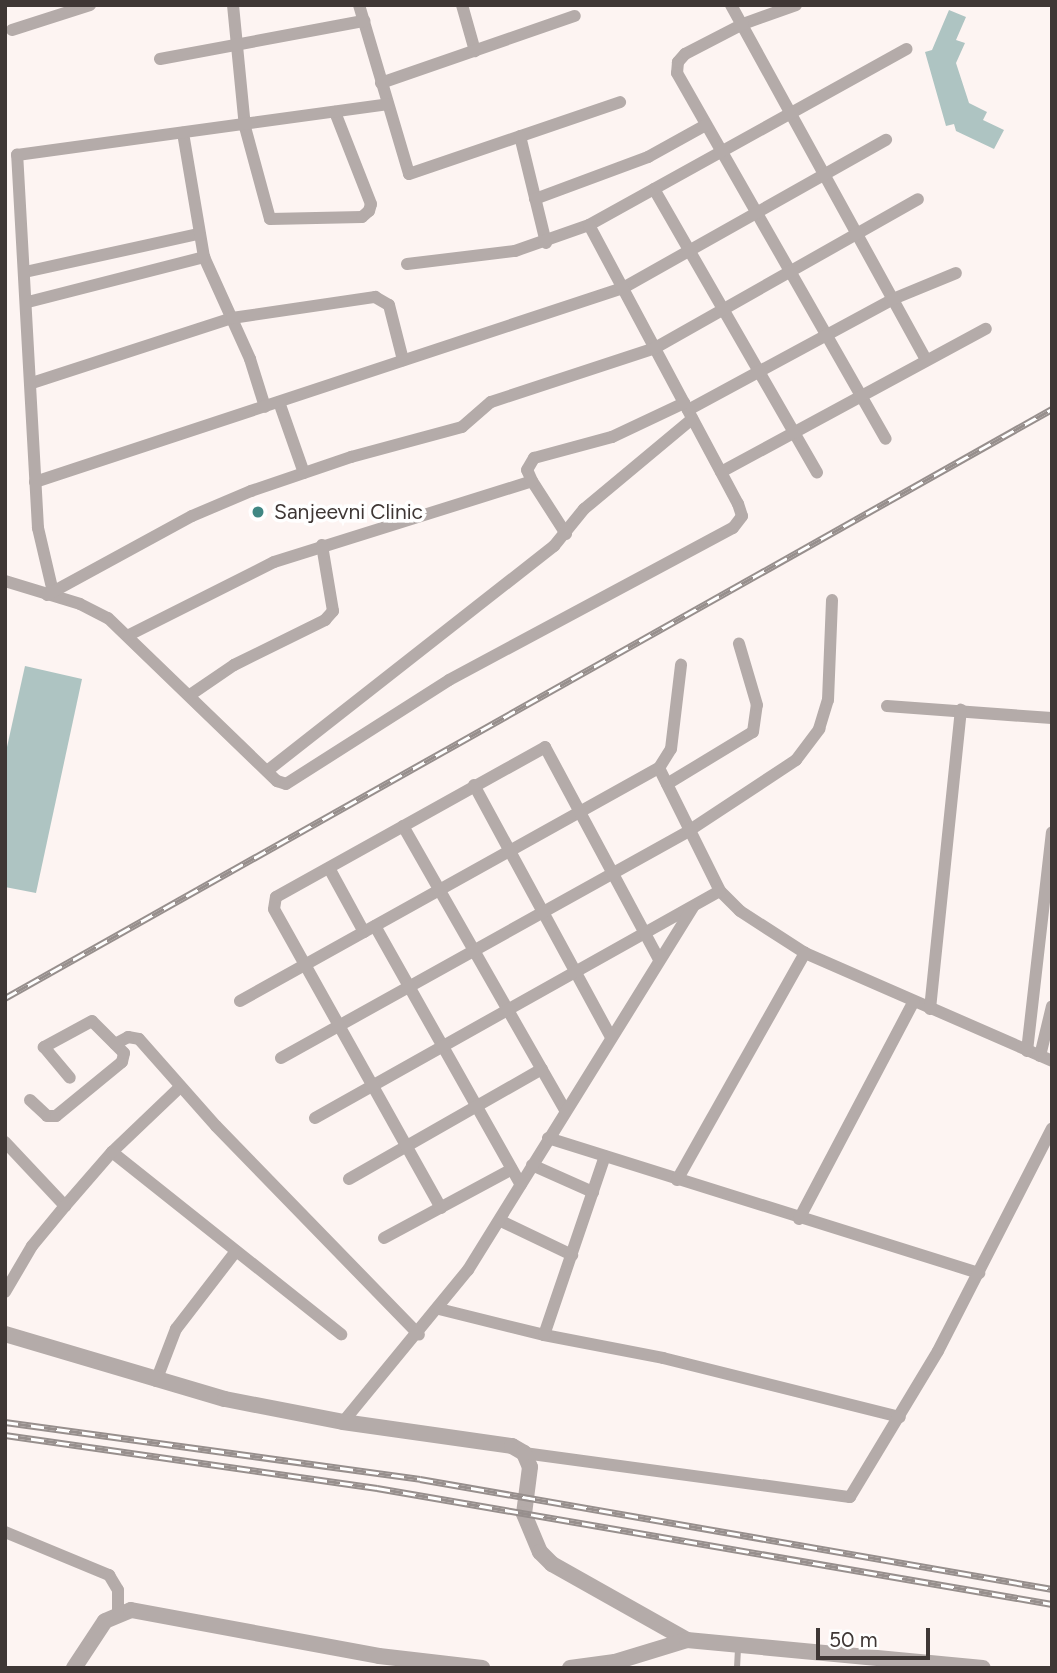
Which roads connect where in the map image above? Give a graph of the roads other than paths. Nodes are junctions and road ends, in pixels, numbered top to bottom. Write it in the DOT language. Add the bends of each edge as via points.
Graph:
graph roads {
  1 [pos="90,5"];
  2 [pos="233,5"];
  3 [pos="359,5"];
  4 [pos="462,5"];
  5 [pos="731,5"];
  6 [pos="796,5"];
  7 [pos="575,16"];
  8 [pos="363,21"];
  9 [pos="743,24"];
  10 [pos="12,30"];
  11 [pos="236,46"];
  12 [pos="906,49"];
  13 [pos="475,51"];
  14 [pos="160,59"];
  15 [pos="381,83"];
  16 [pos="620,102"];
  17 [pos="387,104"];
  18 [pos="335,112"];
  19 [pos="791,113"];
  20 [pos="706,125"];
  21 [pos="245,127"];
  22 [pos="183,133"];
  23 [pos="520,136"];
  24 [pos="886,140"];
  25 [pos="722,151"];
  26 [pos="825,174"];
  27 [pos="654,189"];
  28 [pos="535,199"];
  29 [pos="918,199"];
  30 [pos="757,213"];
  31 [pos="589,225"];
  32 [pos="198,234"];
  33 [pos="858,234"];
  34 [pos="546,243"];
  35 [pos="690,251"];
  36 [pos="204,257"];
  37 [pos="407,264"];
  38 [pos="25,272"];
  39 [pos="792,272"];
  40 [pos="956,272"];
  41 [pos="623,288"];
  42 [pos="893,299"];
  43 [pos="28,302"];
  44 [pos="724,312"];
  45 [pos="232,318"];
  46 [pos="986,329"];
  47 [pos="827,335"];
  48 [pos="655,348"];
  49 [pos="403,360"];
  50 [pos="926,360"];
  51 [pos="759,372"];
  52 [pos="32,383"];
  53 [pos="862,395"];
  54 [pos="279,402"];
  55 [pos="265,407"];
  56 [pos="688,411"];
  57 [pos="793,432"];
  58 [pos="887,439"];
  59 [pos="720,472"];
  60 [pos="304,473"];
  61 [pos="817,473"];
  62 [pos="532,481"];
  63 [pos="35,482"];
  64 [pos="566,534"];
  65 [pos="323,545"];
  66 [pos="5,581"];
  67 [pos="50,593"];
  68 [pos="832,600"];
  69 [pos="129,635"];
  70 [pos="739,644"];
  71 [pos="681,664"];
  72 [pos="190,695"];
  73 [pos="887,706"];
  74 [pos="961,710"];
  75 [pos="1052,718"];
  76 [pos="659,768"];
  77 [pos="267,771"];
  78 [pos="667,784"];
  79 [pos="474,785"];
  80 [pos="581,811"];
  81 [pos="402,826"];
  82 [pos="690,830"];
  83 [pos="1052,832"];
  84 [pos="510,851"];
  85 [pos="329,868"];
  86 [pos="613,873"];
  87 [pos="440,890"];
  88 [pos="720,891"];
  89 [pos="693,906"];
  90 [pos="543,912"];
  91 [pos="370,929"];
  92 [pos="645,933"];
  93 [pos="474,950"];
  94 [pos="806,953"];
  95 [pos="659,960"];
  96 [pos="307,964"];
  97 [pos="576,972"];
  98 [pos="409,986"];
  99 [pos="240,1001"];
  100 [pos="914,1001"];
  101 [pos="1052,1006"];
  102 [pos="930,1009"];
  103 [pos="508,1010"];
  104 [pos="340,1025"];
  105 [pos="611,1037"];
  106 [pos="115,1044"];
  107 [pos="443,1046"];
  108 [pos="1040,1056"];
  109 [pos="281,1058"];
  110 [pos="542,1069"];
  111 [pos="70,1078"];
  112 [pos="373,1085"];
  113 [pos="180,1087"];
  114 [pos="30,1100"];
  115 [pos="477,1107"];
  116 [pos="565,1110"];
  117 [pos="315,1118"];
  118 [pos="1052,1128"];
  119 [pos="548,1138"];
  120 [pos="5,1142"];
  121 [pos="407,1146"];
  122 [pos="112,1152"];
  123 [pos="605,1156"];
  124 [pos="532,1165"];
  125 [pos="512,1169"];
  126 [pos="349,1180"];
  127 [pos="677,1180"];
  128 [pos="521,1185"];
  129 [pos="593,1192"];
  130 [pos="65,1206"];
  131 [pos="441,1208"];
  132 [pos="799,1219"];
  133 [pos="501,1221"];
  134 [pos="384,1238"];
  135 [pos="236,1251"];
  136 [pos="572,1255"];
  137 [pos="979,1273"];
  138 [pos="5,1292"];
  139 [pos="439,1309"];
  140 [pos="5,1334"];
  141 [pos="341,1334"];
  142 [pos="419,1335"];
  143 [pos="544,1335"];
  144 [pos="156,1381"];
  145 [pos="900,1417"];
  146 [pos="343,1422"];
  147 [pos="524,1453"];
  148 [pos="5,1532"];
  149 [pos="118,1614"];
  150 [pos="687,1640"];
  151 [pos="738,1642"];
  152 [pos="898,1663"];
  153 [pos="74,1668"];
  154 [pos="482,1668"];
  155 [pos="570,1668"];
  156 [pos="737,1668"];
  157 [pos="982,1668"];
  1 -- 10 [label="street"];
  2 -- 11 [label="street"];
  3 -- 8 [label="street"];
  4 -- 13 [label="street"];
  5 -- 9 [label="street"];
  6 -- 9 [label="street"];
  7 -- 13 [label="street"];
  8 -- 11 [label="street"];
  8 -- 15 [label="street"];
  9 -- 19 [label="street"];
  9 -- 20 [label="street" via="678,62 677,73"];
  11 -- 14 [label="street"];
  11 -- 21 [label="street"];
  12 -- 19 [label="street"];
  13 -- 15 [label="street"];
  15 -- 17 [label="street"];
  16 -- 23 [label="street"];
  17 -- 18 [label="street"];
  17 -- 23 [label="street" via="410,174"];
  18 -- 21 [label="street"];
  18 -- 21 [label="street" via="371,204 362,217 270,219"];
  19 -- 25 [label="street"];
  19 -- 26 [label="street"];
  20 -- 25 [label="street"];
  20 -- 28 [label="street" via="648,157"];
  21 -- 22 [label="street"];
  22 -- 32 [label="street"];
  22 -- 38 [label="street" via="17,155"];
  23 -- 28 [label="street"];
  24 -- 26 [label="street"];
  25 -- 27 [label="street"];
  25 -- 30 [label="street"];
  26 -- 30 [label="street"];
  26 -- 33 [label="street"];
  27 -- 31 [label="street"];
  27 -- 35 [label="street"];
  28 -- 34 [label="street"];
  29 -- 33 [label="street"];
  30 -- 35 [label="street"];
  30 -- 39 [label="street"];
  31 -- 34 [label="street"];
  31 -- 41 [label="street"];
  32 -- 36 [label="street"];
  32 -- 38 [label="street"];
  33 -- 39 [label="street"];
  33 -- 42 [label="street"];
  34 -- 37 [label="street"];
  35 -- 41 [label="street"];
  35 -- 44 [label="street"];
  36 -- 43 [label="street"];
  36 -- 45 [label="street"];
  38 -- 43 [label="street"];
  39 -- 44 [label="street"];
  39 -- 47 [label="street"];
  40 -- 42 [label="street"];
  41 -- 48 [label="street"];
  41 -- 49 [label="street"];
  42 -- 47 [label="street"];
  42 -- 50 [label="street"];
  43 -- 52 [label="street"];
  44 -- 48 [label="street"];
  44 -- 51 [label="street"];
  45 -- 49 [label="street" via="383,298"];
  45 -- 52 [label="street"];
  45 -- 55 [label="street"];
  46 -- 50 [label="street"];
  47 -- 51 [label="street"];
  47 -- 53 [label="street"];
  48 -- 56 [label="street"];
  48 -- 60 [label="street" via="491,402 462,427"];
  49 -- 54 [label="street"];
  50 -- 53 [label="street"];
  51 -- 56 [label="street"];
  51 -- 57 [label="street"];
  52 -- 63 [label="street"];
  53 -- 57 [label="street"];
  53 -- 58 [label="street"];
  54 -- 55 [label="street"];
  54 -- 60 [label="street"];
  55 -- 63 [label="street"];
  56 -- 59 [label="street"];
  56 -- 62 [label="street" via="534,458 527,470"];
  56 -- 64 [label="street" via="584,509"];
  57 -- 59 [label="street"];
  57 -- 61 [label="street"];
  59 -- 77 [label="street" via="742,516 733,528 449,680 296,781 277,781"];
  60 -- 67 [label="street" via="192,516"];
  62 -- 64 [label="street"];
  62 -- 65 [label="street"];
  63 -- 67 [label="street"];
  64 -- 77 [label="street"];
  65 -- 69 [label="street" via="224,584"];
  65 -- 72 [label="street" via="333,611 325,620 271,643"];
  66 -- 67 [label="street"];
  67 -- 69 [label="street" via="80,604"];
  68 -- 82 [label="street" via="828,700 809,745 796,760"];
  69 -- 72 [label="street"];
  70 -- 78 [label="street" via="757,705 753,732"];
  71 -- 76 [label="street" via="671,749"];
  72 -- 77 [label="street"];
  73 -- 74 [label="street"];
  74 -- 75 [label="street"];
  74 -- 102 [label="street"];
  76 -- 78 [label="street"];
  76 -- 80 [label="street"];
  78 -- 82 [label="street"];
  79 -- 80 [label="street" via="545,747"];
  79 -- 81 [label="street"];
  79 -- 84 [label="street"];
  80 -- 84 [label="street"];
  80 -- 86 [label="street"];
  81 -- 85 [label="street"];
  81 -- 87 [label="street"];
  82 -- 86 [label="street"];
  82 -- 88 [label="street"];
  83 -- 108 [label="street"];
  84 -- 87 [label="street"];
  84 -- 90 [label="street"];
  85 -- 91 [label="street"];
  85 -- 96 [label="street" via="273,903"];
  86 -- 90 [label="street"];
  86 -- 92 [label="street"];
  87 -- 91 [label="street"];
  87 -- 93 [label="street"];
  88 -- 89 [label="street"];
  88 -- 94 [label="street" via="740,911"];
  89 -- 92 [label="street"];
  89 -- 95 [label="street"];
  90 -- 93 [label="street"];
  90 -- 97 [label="street"];
  91 -- 96 [label="street"];
  91 -- 98 [label="street"];
  92 -- 95 [label="street"];
  92 -- 97 [label="street"];
  93 -- 98 [label="street"];
  93 -- 103 [label="street"];
  94 -- 100 [label="street"];
  94 -- 127 [label="street"];
  95 -- 105 [label="street"];
  96 -- 99 [label="street"];
  96 -- 104 [label="street"];
  97 -- 103 [label="street"];
  97 -- 105 [label="street"];
  98 -- 104 [label="street"];
  98 -- 107 [label="street"];
  100 -- 102 [label="street"];
  100 -- 132 [label="street"];
  101 -- 108 [label="street"];
  102 -- 108 [label="street"];
  103 -- 107 [label="street"];
  103 -- 110 [label="street"];
  104 -- 109 [label="street"];
  104 -- 112 [label="street"];
  105 -- 116 [label="street"];
  106 -- 111 [label="street" via="92,1021 47,1044 44,1051"];
  106 -- 113 [label="street" via="128,1037 139,1039"];
  106 -- 114 [label="street" via="124,1053 121,1062 55,1116 47,1116"];
  107 -- 112 [label="street"];
  107 -- 115 [label="street"];
  110 -- 115 [label="street"];
  110 -- 116 [label="street"];
  112 -- 117 [label="street"];
  112 -- 121 [label="street"];
  113 -- 122 [label="street"];
  113 -- 142 [label="street"];
  115 -- 121 [label="street"];
  115 -- 125 [label="street"];
  116 -- 119 [label="street"];
  118 -- 137 [label="street"];
  119 -- 123 [label="street"];
  119 -- 124 [label="street"];
  120 -- 130 [label="street"];
  121 -- 126 [label="street"];
  121 -- 131 [label="street"];
  122 -- 130 [label="street"];
  122 -- 135 [label="street"];
  123 -- 127 [label="street"];
  123 -- 129 [label="street"];
  124 -- 128 [label="street"];
  124 -- 129 [label="street"];
  125 -- 128 [label="street"];
  125 -- 131 [label="street"];
  127 -- 132 [label="street"];
  128 -- 133 [label="street"];
  129 -- 136 [label="street"];
  130 -- 138 [label="street"];
  131 -- 134 [label="street"];
  132 -- 137 [label="street"];
  133 -- 136 [label="street"];
  133 -- 139 [label="street"];
  135 -- 141 [label="street"];
  135 -- 144 [label="street" via="176,1329"];
  136 -- 143 [label="street"];
  137 -- 145 [label="street"];
  139 -- 142 [label="street"];
  139 -- 143 [label="street"];
  140 -- 144 [label="street"];
  142 -- 146 [label="street"];
  143 -- 145 [label="street" via="663,1358"];
  144 -- 146 [label="street"];
  145 -- 147 [label="street" via="856,1491 841,1499"];
  146 -- 147 [label="street" via="512,1446"];
  147 -- 150 [label="street" via="530,1466 524,1514 540,1552 552,1564"];
  148 -- 149 [label="street" via="109,1576 118,1590"];
  149 -- 153 [label="street" via="93,1635"];
  149 -- 154 [label="street" via="152,1611 379,1656"];
  150 -- 151 [label="street"];
  150 -- 155 [label="street" via="615,1662"];
  151 -- 152 [label="street"];
  151 -- 156 [label="lane"];
  152 -- 157 [label="street"];
}
